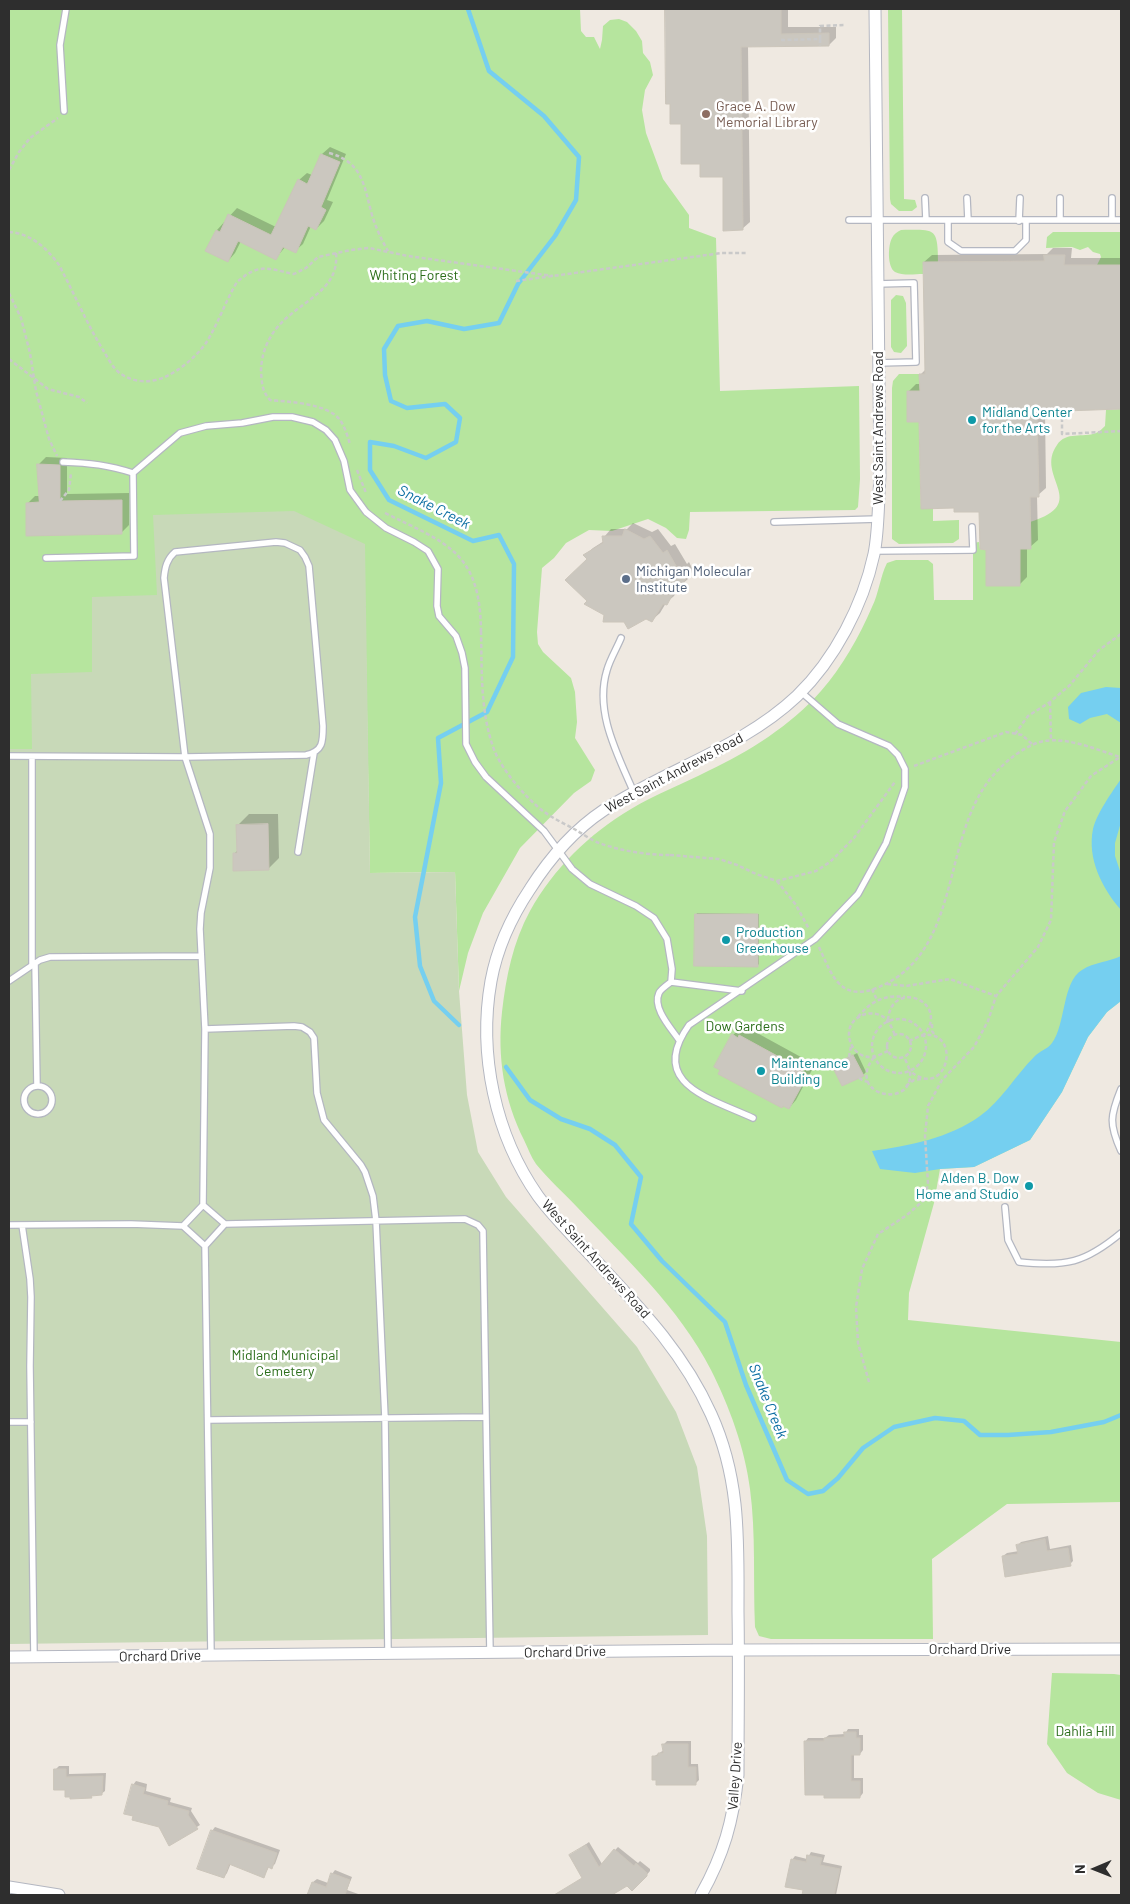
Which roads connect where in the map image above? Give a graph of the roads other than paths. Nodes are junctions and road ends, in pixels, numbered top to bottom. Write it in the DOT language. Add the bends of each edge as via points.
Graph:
graph roads {
  1 [pos="66,9"];
  2 [pos="875,9"];
  3 [pos="64,111"];
  4 [pos="925,198"];
  5 [pos="967,198"];
  6 [pos="1020,198"];
  7 [pos="1060,198"];
  8 [pos="1112,198"];
  9 [pos="848,220"];
  10 [pos="877,220"];
  11 [pos="926,220"];
  12 [pos="948,220"];
  13 [pos="968,220"];
  14 [pos="1060,220"];
  15 [pos="1112,220"];
  16 [pos="1121,220"];
  17 [pos="1023,221"];
  18 [pos="878,284"];
  19 [pos="878,363"];
  20 [pos="64,462"];
  21 [pos="133,474"];
  22 [pos="878,519"];
  23 [pos="774,522"];
  24 [pos="972,527"];
  25 [pos="874,551"];
  26 [pos="46,558"];
  27 [pos="621,638"];
  28 [pos="800,692"];
  29 [pos="314,753"];
  30 [pos="9,756"];
  31 [pos="32,757"];
  32 [pos="185,757"];
  33 [pos="634,793"];
  34 [pos="557,851"];
  35 [pos="298,852"];
  36 [pos="201,956"];
  37 [pos="33,964"];
  38 [pos="9,981"];
  39 [pos="670,982"];
  40 [pos="742,991"];
  41 [pos="205,1029"];
  42 [pos="679,1040"];
  43 [pos="37,1086"];
  44 [pos="1121,1089"];
  45 [pos="753,1118"];
  46 [pos="1121,1151"];
  47 [pos="203,1205"];
  48 [pos="1005,1207"];
  49 [pos="376,1221"];
  50 [pos="225,1224"];
  51 [pos="9,1225"];
  52 [pos="22,1225"];
  53 [pos="184,1226"];
  54 [pos="1121,1233"];
  55 [pos="205,1246"];
  56 [pos="486,1417"];
  57 [pos="385,1418"];
  58 [pos="208,1420"];
  59 [pos="9,1422"];
  60 [pos="31,1422"];
  61 [pos="1121,1649"];
  62 [pos="738,1650"];
  63 [pos="490,1653"];
  64 [pos="388,1654"];
  65 [pos="211,1655"];
  66 [pos="9,1657"];
  67 [pos="34,1657"];
  68 [pos="9,1887"];
  69 [pos="59,1895"];
  70 [pos="701,1895"];
  1 -- 3 [label="lane" via="60,45"];
  2 -- 10 [label="street, West Saint Andrews Road"];
  4 -- 11 [label="lane"];
  5 -- 13 [label="lane"];
  6 -- 17 [label="lane"];
  7 -- 14 [label="lane"];
  8 -- 15 [label="lane"];
  9 -- 10 [label="lane"];
  10 -- 11 [label="lane"];
  10 -- 18 [label="street, West Saint Andrews Road"];
  11 -- 12 [label="lane"];
  12 -- 13 [label="lane"];
  12 -- 17 [label="lane" via="948,242 960,251 1014,251 1026,240"];
  13 -- 17 [label="lane"];
  14 -- 15 [label="lane"];
  14 -- 17 [label="lane"];
  15 -- 16 [label="lane"];
  18 -- 19 [label="street, West Saint Andrews Road"];
  18 -- 19 [label="lane" via="914,284 916,362"];
  19 -- 22 [label="street, West Saint Andrews Road"];
  20 -- 21 [label="lane" via="95,463"];
  21 -- 26 [label="lane" via="134,556"];
  21 -- 34 [label="lane" via="180,433 206,426 292,416 326,430 335,440 344,461 350,490 366,512 386,528 428,551 434,560 438,569 437,606 440,616 456,636 465,668 466,744 486,778 544,831"];
  22 -- 23 [label="lane"];
  22 -- 25 [label="street, West Saint Andrews Road"];
  24 -- 25 [label="lane" via="973,550"];
  25 -- 28 [label="street, West Saint Andrews Road" via="864,590 851,619 825,662"];
  27 -- 33 [label="lane" via="607,669 603,688 604,712"];
  28 -- 33 [label="street, West Saint Andrews Road" via="754,729"];
  28 -- 40 [label="lane" via="838,724 889,746 905,769 905,787 886,844 858,894 815,939"];
  29 -- 32 [label="lane"];
  29 -- 32 [label="lane" via="323,739 309,566 300,550 276,542 184,550 169,557 164,578"];
  29 -- 35 [label="lane"];
  30 -- 31 [label="lane"];
  31 -- 32 [label="lane"];
  31 -- 37 [label="lane"];
  32 -- 36 [label="lane" via="210,834 210,868 201,913"];
  33 -- 34 [label="street, West Saint Andrews Road" via="601,812"];
  34 -- 39 [label="lane" via="590,884 654,918 667,939 672,969"];
  34 -- 62 [label="street, West Saint Andrews Road" via="524,897 499,950 487,1012 487,1043 495,1099 508,1140 538,1196 658,1328 695,1381 712,1416 726,1454 737,1518"];
  36 -- 37 [label="lane" via="50,957"];
  36 -- 41 [label="lane"];
  37 -- 38 [label="lane"];
  37 -- 43 [label="lane"];
  39 -- 40 [label="lane"];
  39 -- 42 [label="lane" via="660,992 657,1001 662,1015"];
  40 -- 42 [label="lane" via="689,1025"];
  41 -- 47 [label="lane"];
  41 -- 49 [label="lane" via="294,1026 310,1032 316,1046 317,1093 324,1120 365,1172 373,1196"];
  42 -- 45 [label="lane" via="674,1059 679,1077 694,1090"];
  43 -- 43 [label="lane" via="28,1089 23,1103 30,1112 41,1114 51,1107 51,1095 43,1086"];
  44 -- 46 [label="lane" via="1113,1109 1112,1131"];
  47 -- 50 [label="lane"];
  47 -- 53 [label="lane"];
  48 -- 54 [label="lane" via="1008,1240 1019,1262 1063,1264 1084,1258"];
  49 -- 50 [label="lane"];
  49 -- 56 [label="lane" via="465,1219 472,1220 482,1231"];
  49 -- 57 [label="lane"];
  50 -- 55 [label="lane"];
  51 -- 52 [label="lane"];
  52 -- 53 [label="lane"];
  52 -- 60 [label="lane" via="30,1279"];
  53 -- 55 [label="lane"];
  55 -- 58 [label="lane"];
  56 -- 57 [label="lane"];
  56 -- 63 [label="lane"];
  57 -- 58 [label="lane"];
  57 -- 64 [label="lane"];
  58 -- 65 [label="lane"];
  59 -- 60 [label="lane"];
  60 -- 67 [label="lane"];
  61 -- 62 [label="street, Orchard Drive"];
  62 -- 63 [label="street, Orchard Drive"];
  62 -- 70 [label="street, Valley Drive" via="738,1775 734,1811 725,1842"];
  63 -- 64 [label="street, Orchard Drive"];
  64 -- 65 [label="street, Orchard Drive"];
  65 -- 67 [label="street, Orchard Drive"];
  66 -- 67 [label="street, Orchard Drive"];
  68 -- 69 [label="street"];
}
